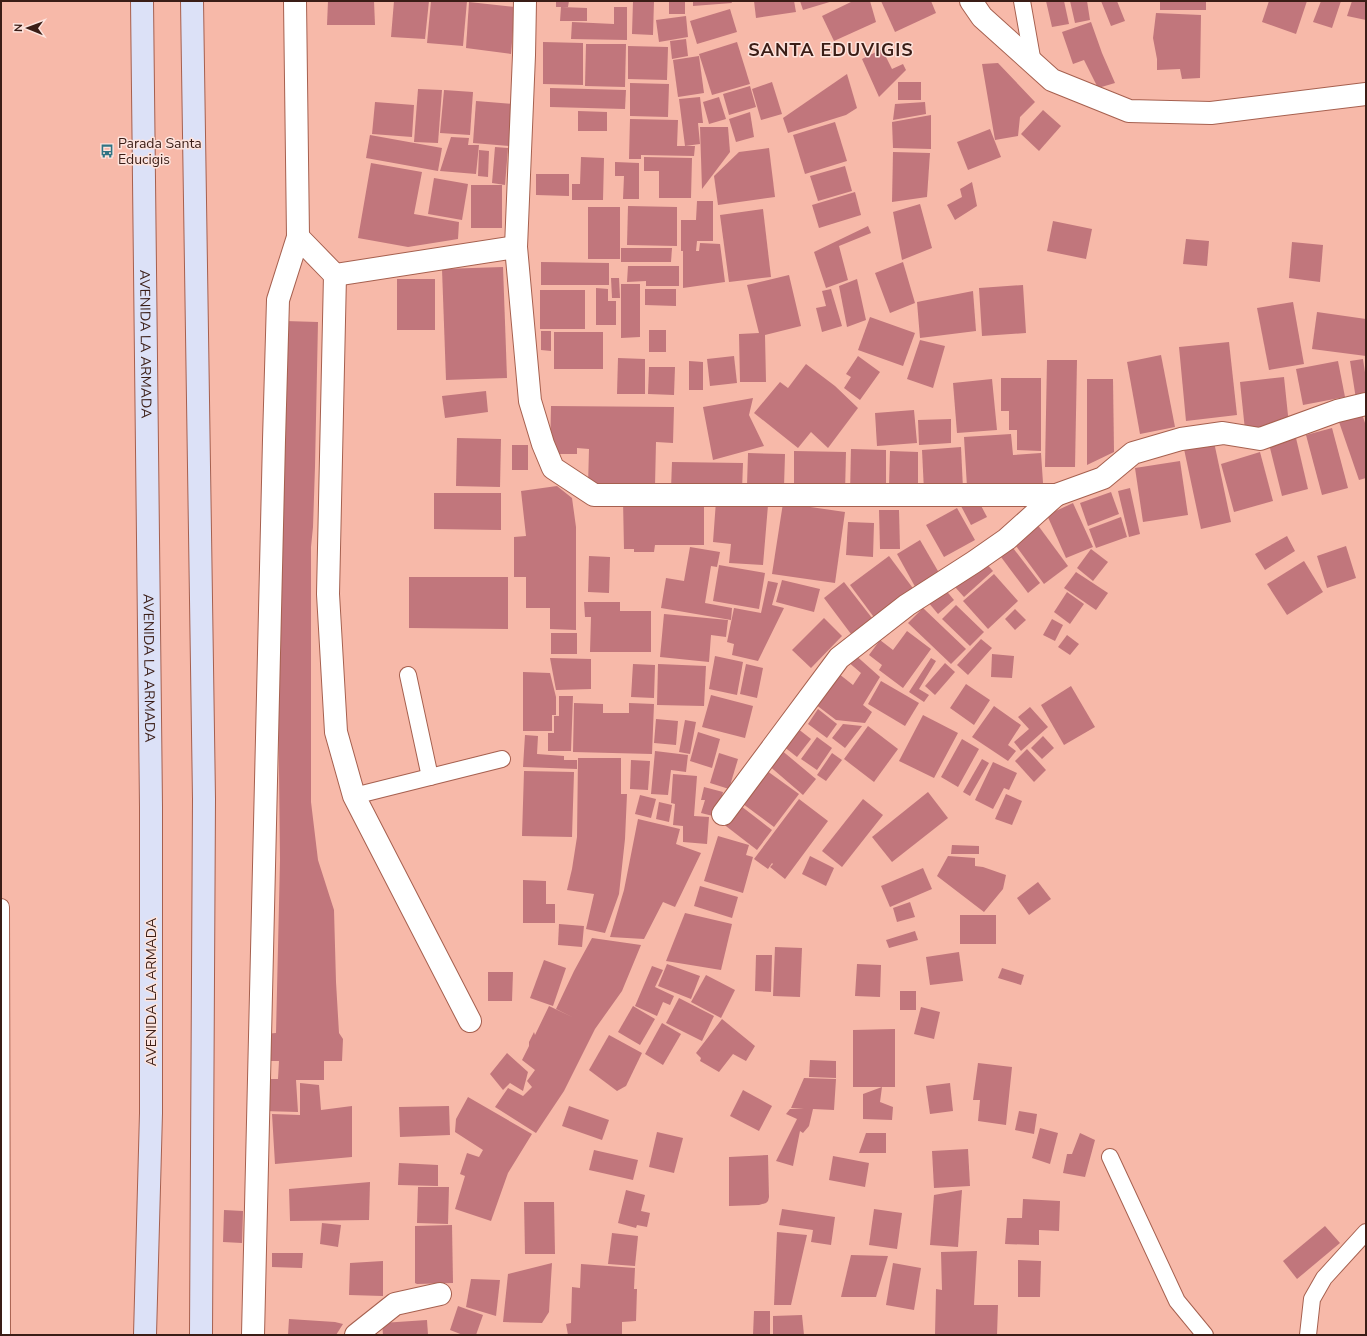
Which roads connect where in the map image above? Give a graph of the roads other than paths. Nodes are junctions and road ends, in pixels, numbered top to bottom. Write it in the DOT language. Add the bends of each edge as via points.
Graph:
graph roads {
  1 [pos="142,1"];
  2 [pos="192,1"];
  3 [pos="295,1"];
  4 [pos="525,1"];
  5 [pos="971,1"];
  6 [pos="1022,1"];
  7 [pos="1033,63"];
  8 [pos="1366,94"];
  9 [pos="298,237"];
  10 [pos="516,247"];
  11 [pos="335,276"];
  12 [pos="1366,404"];
  13 [pos="1056,495"];
  14 [pos="408,675"];
  15 [pos="502,760"];
  16 [pos="430,777"];
  17 [pos="354,796"];
  18 [pos="723,814"];
  19 [pos="1,907"];
  20 [pos="470,1021"];
  21 [pos="1110,1157"];
  22 [pos="1366,1232"];
  23 [pos="440,1294"];
  24 [pos="2,1335"];
  25 [pos="144,1335"];
  26 [pos="201,1335"];
  27 [pos="254,1335"];
  28 [pos="356,1335"];
  29 [pos="1205,1335"];
  30 [pos="1308,1335"];
  1 -- 25 [label="main road, AVENIDA LA ARMADA" via="151,807 151,1113"];
  2 -- 26 [label="main road" via="204,798"];
  3 -- 9 [label="street"];
  4 -- 10 [label="street"];
  5 -- 7 [label="street" via="982,17"];
  6 -- 7 [label="lane"];
  7 -- 8 [label="street" via="1052,80 1129,111 1211,113"];
  9 -- 11 [label="street"];
  9 -- 27 [label="street" via="278,300"];
  10 -- 11 [label="street"];
  10 -- 13 [label="street" via="530,401 543,444 553,468 594,496"];
  11 -- 17 [label="street" via="328,594 336,732"];
  12 -- 13 [label="street" via="1337,411 1260,439 1223,433 1181,439 1133,453 1103,478"];
  13 -- 18 [label="street" via="1007,539 906,605 838,658"];
  14 -- 16 [label="lane"];
  15 -- 16 [label="lane"];
  16 -- 17 [label="lane"];
  17 -- 20 [label="street"];
  19 -- 24 [label="lane"];
  21 -- 29 [label="lane" via="1177,1300"];
  22 -- 30 [label="lane" via="1324,1278 1312,1299"];
  23 -- 28 [label="street" via="395,1304"];
}
